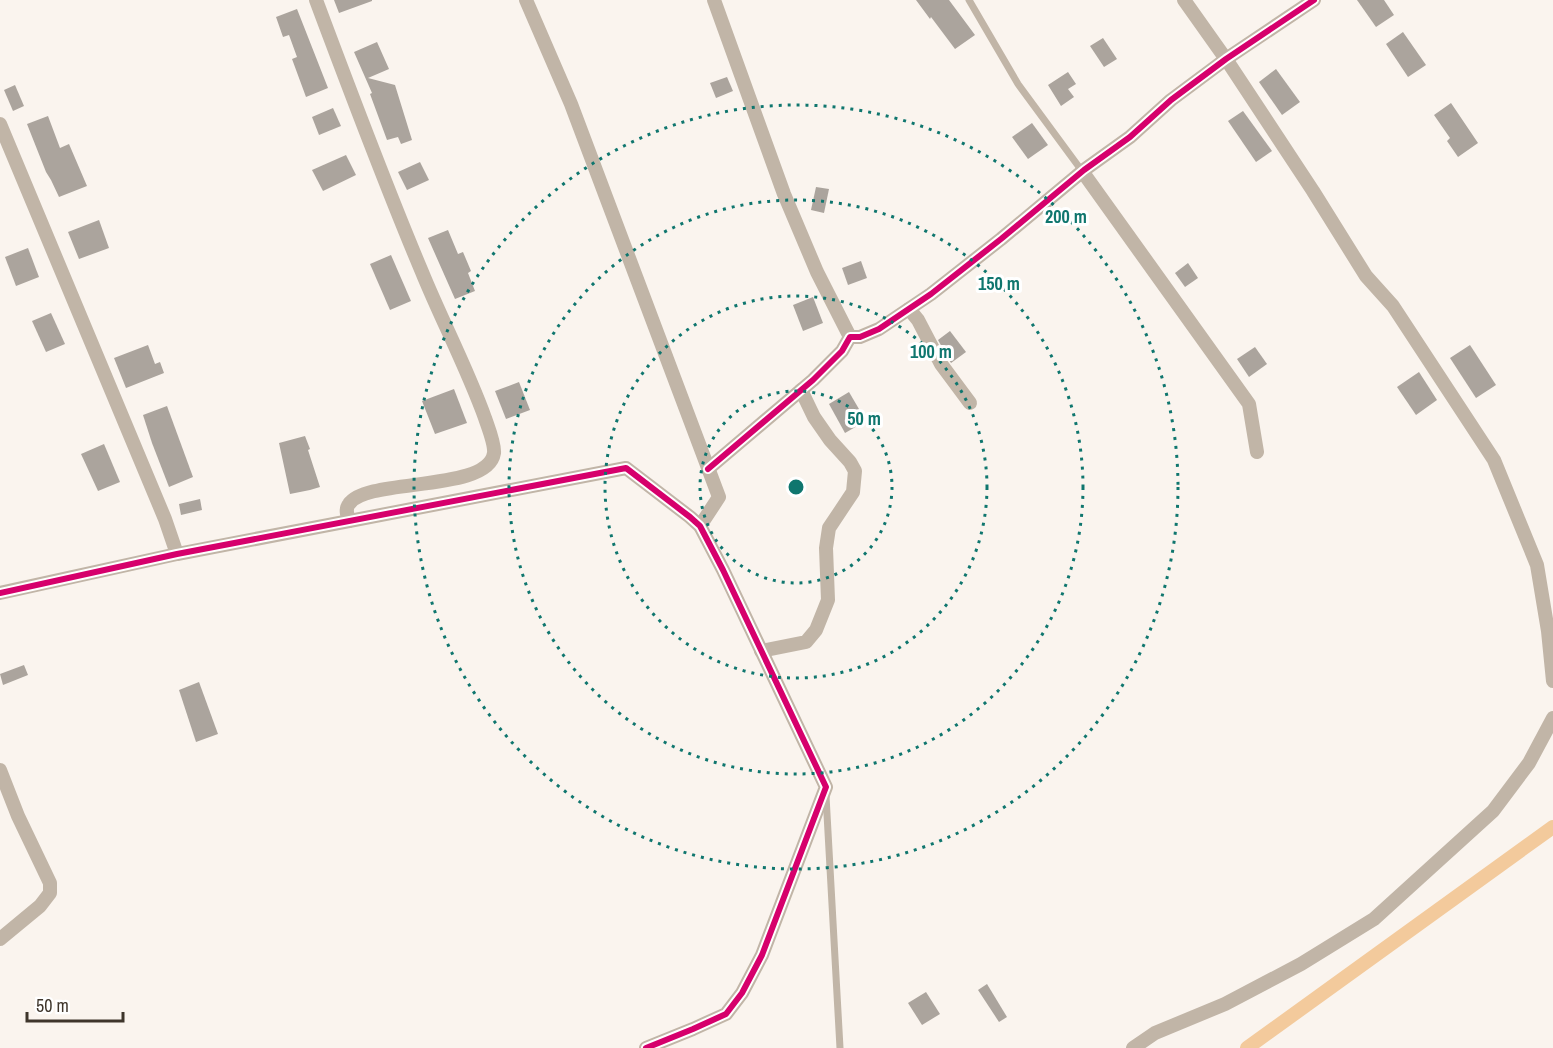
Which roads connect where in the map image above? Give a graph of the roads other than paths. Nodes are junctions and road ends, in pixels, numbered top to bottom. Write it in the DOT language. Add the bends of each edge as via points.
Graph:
graph roads {
  1 [pos="316,0"];
  2 [pos="526,0"];
  3 [pos="714,0"];
  4 [pos="969,0"];
  5 [pos="1184,0"];
  6 [pos="1314,0"];
  7 [pos="1227,61"];
  8 [pos="0,124"];
  9 [pos="1082,171"];
  10 [pos="909,309"];
  11 [pos="850,337"];
  12 [pos="801,390"];
  13 [pos="970,403"];
  14 [pos="1257,452"];
  15 [pos="708,469"];
  16 [pos="349,521"];
  17 [pos="700,526"];
  18 [pos="177,554"];
  19 [pos="0,594"];
  20 [pos="761,651"];
  21 [pos="1553,681"];
  22 [pos="1553,718"];
  23 [pos="0,771"];
  24 [pos="825,787"];
  25 [pos="0,939"];
  26 [pos="646,1048"];
  27 [pos="840,1048"];
  28 [pos="1133,1048"];
  1 -- 16 [label="street" via="422,272 475,393 494,453 479,471 462,477 362,495 349,502"];
  2 -- 15 [label="street" via="571,104"];
  3 -- 11 [label="street" via="784,194"];
  4 -- 9 [label="lane" via="1018,84"];
  5 -- 7 [label="street"];
  6 -- 7 [label="street"];
  7 -- 9 [label="street"];
  7 -- 21 [label="street" via="1366,276 1393,306 1494,460 1537,565"];
  8 -- 18 [label="street"];
  9 -- 10 [label="street"];
  9 -- 14 [label="street" via="1249,404"];
  10 -- 11 [label="street" via="879,329"];
  10 -- 13 [label="street" via="941,364"];
  11 -- 12 [label="street" via="842,351"];
  12 -- 15 [label="street"];
  12 -- 20 [label="street" via="814,417 855,471 853,492 829,528 828,600 816,630 806,642"];
  15 -- 17 [label="street" via="719,497"];
  16 -- 17 [label="street" via="626,468"];
  16 -- 18 [label="street"];
  17 -- 20 [label="street"];
  18 -- 19 [label="street"];
  20 -- 24 [label="street"];
  22 -- 28 [label="street" via="1529,763 1493,811 1374,919 1301,964 1225,1004 1155,1033"];
  23 -- 25 [label="street" via="50,883 50,892 40,906"];
  24 -- 26 [label="street" via="762,955 742,993 726,1014"];
  24 -- 27 [label="lane"];
}
